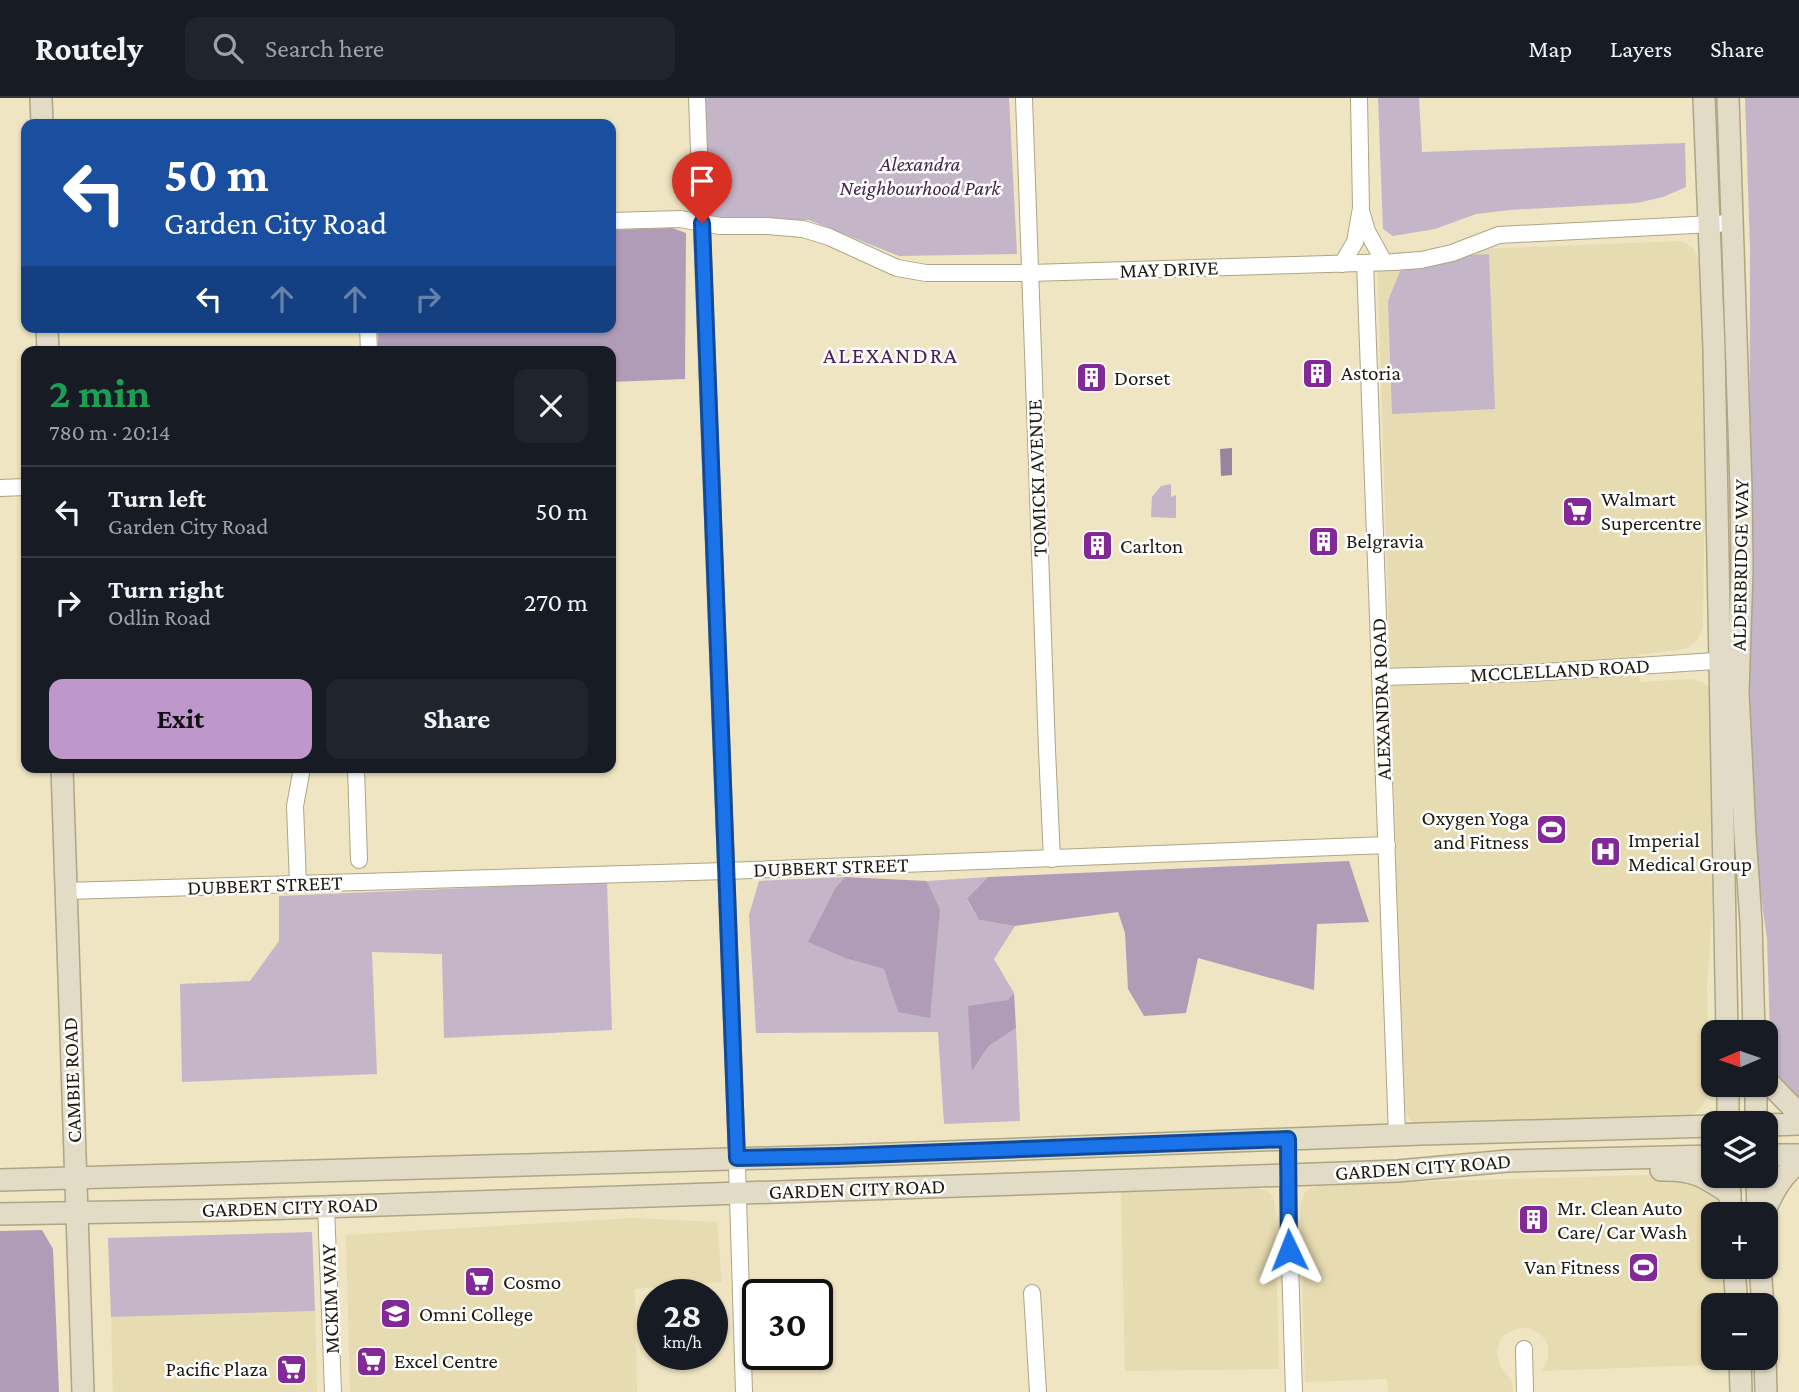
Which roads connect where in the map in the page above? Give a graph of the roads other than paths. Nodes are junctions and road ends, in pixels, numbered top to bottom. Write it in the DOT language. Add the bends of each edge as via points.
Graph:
graph roads {
  1 [pos="41,98"];
  2 [pos="697,98"];
  3 [pos="1024,98"];
  4 [pos="1359,98"];
  5 [pos="1704,98"];
  6 [pos="1728,98"];
  7 [pos="42,119"];
  8 [pos="1361,208"];
  9 [pos="616,221"];
  10 [pos="702,223"];
  11 [pos="1732,223"];
  12 [pos="1709,224"];
  13 [pos="1384,262"];
  14 [pos="1365,263"];
  15 [pos="1342,264"];
  16 [pos="1030,274"];
  17 [pos="21,487"];
  18 [pos="0,488"];
  19 [pos="1729,660"];
  20 [pos="1381,677"];
  21 [pos="62,773"];
  22 [pos="301,773"];
  23 [pos="356,773"];
  24 [pos="1387,845"];
  25 [pos="1052,859"];
  26 [pos="359,860"];
  27 [pos="726,871"];
  28 [pos="298,884"];
  29 [pos="66,891"];
  30 [pos="1727,1020"];
  31 [pos="1754,1020"];
  32 [pos="1778,1092"];
  33 [pos="1799,1114"];
  34 [pos="1799,1124"];
  35 [pos="1778,1125"];
  36 [pos="1701,1126"];
  37 [pos="1397,1135"];
  38 [pos="1288,1139"];
  39 [pos="1799,1154"];
  40 [pos="1778,1155"];
  41 [pos="1701,1156"];
  42 [pos="737,1158"];
  43 [pos="1799,1162"];
  44 [pos="1430,1169"];
  45 [pos="1289,1175"];
  46 [pos="75,1177"];
  47 [pos="0,1180"];
  48 [pos="738,1194"];
  49 [pos="1730,1195"];
  50 [pos="1767,1202"];
  51 [pos="326,1206"];
  52 [pos="77,1212"];
  53 [pos="0,1214"];
  54 [pos="1032,1293"];
  55 [pos="1524,1349"];
  56 [pos="1740,1370"];
  57 [pos="1765,1370"];
  58 [pos="83,1392"];
  59 [pos="333,1392"];
  60 [pos="744,1392"];
  61 [pos="1038,1392"];
  62 [pos="1294,1392"];
  63 [pos="1525,1392"];
  64 [pos="1741,1392"];
  65 [pos="1766,1392"];
  1 -- 7 [label="main road"];
  2 -- 10 [label="street"];
  3 -- 16 [label="street, TOMICKI AVENUE"];
  4 -- 8 [label="street"];
  5 -- 12 [label="main road, ALDERBRIDGE WAY"];
  6 -- 11 [label="main road, ALDERBRIDGE WAY"];
  8 -- 13 [label="street"];
  8 -- 15 [label="street" via="1355,242"];
  9 -- 10 [label="street, MAY DRIVE"];
  10 -- 16 [label="street, MAY DRIVE" via="803,229 897,268 926,273"];
  10 -- 27 [label="street"];
  11 -- 12 [label="street, MAY DRIVE"];
  11 -- 19 [label="main road, ALDERBRIDGE WAY" via="1742,570"];
  12 -- 13 [label="street, MAY DRIVE" via="1499,235 1452,253"];
  12 -- 19 [label="main road, ALDERBRIDGE WAY"];
  13 -- 14 [label="street, MAY DRIVE"];
  14 -- 15 [label="street, MAY DRIVE"];
  14 -- 20 [label="street, ALEXANDRA ROAD"];
  15 -- 16 [label="street, MAY DRIVE"];
  16 -- 25 [label="street, TOMICKI AVENUE"];
  17 -- 18 [label="street"];
  19 -- 20 [label="street, MCCLELLAND ROAD"];
  19 -- 30 [label="main road, ALDERBRIDGE WAY"];
  19 -- 31 [label="main road, ALDERBRIDGE WAY" via="1738,692"];
  20 -- 24 [label="street, ALEXANDRA ROAD"];
  21 -- 29 [label="main road, CAMBIE ROAD"];
  22 -- 28 [label="street" via="295,806"];
  23 -- 26 [label="street"];
  24 -- 25 [label="street, DUBBERT STREET"];
  24 -- 37 [label="street, ALEXANDRA ROAD"];
  25 -- 27 [label="street, DUBBERT STREET"];
  27 -- 28 [label="street, DUBBERT STREET"];
  27 -- 42 [label="street"];
  28 -- 29 [label="street, DUBBERT STREET"];
  29 -- 46 [label="main road, CAMBIE ROAD"];
  32 -- 33 [label="main road"];
  34 -- 35 [label="main road"];
  36 -- 37 [label="main road, GARDEN CITY ROAD"];
  37 -- 38 [label="main road, GARDEN CITY ROAD"];
  38 -- 42 [label="main road, GARDEN CITY ROAD"];
  38 -- 45 [label="street"];
  39 -- 40 [label="main road"];
  41 -- 44 [label="main road, GARDEN CITY ROAD" via="1508,1161"];
  42 -- 46 [label="main road, GARDEN CITY ROAD"];
  42 -- 48 [label="street"];
  43 -- 50 [label="main road" via="1781,1179"];
  44 -- 45 [label="main road, GARDEN CITY ROAD"];
  44 -- 49 [label="main road" via="1503,1176 1688,1171"];
  45 -- 48 [label="main road, GARDEN CITY ROAD"];
  45 -- 62 [label="street"];
  46 -- 47 [label="main road, GARDEN CITY ROAD"];
  46 -- 52 [label="main road, CAMBIE ROAD"];
  48 -- 51 [label="main road, GARDEN CITY ROAD"];
  48 -- 60 [label="street"];
  51 -- 52 [label="main road, GARDEN CITY ROAD"];
  51 -- 59 [label="street, MCKIM WAY"];
  52 -- 53 [label="main road, GARDEN CITY ROAD"];
  52 -- 58 [label="main road, CAMBIE ROAD"];
  54 -- 61 [label="street"];
  55 -- 63 [label="street"];
  56 -- 64 [label="main road"];
  57 -- 65 [label="main road"];
}
